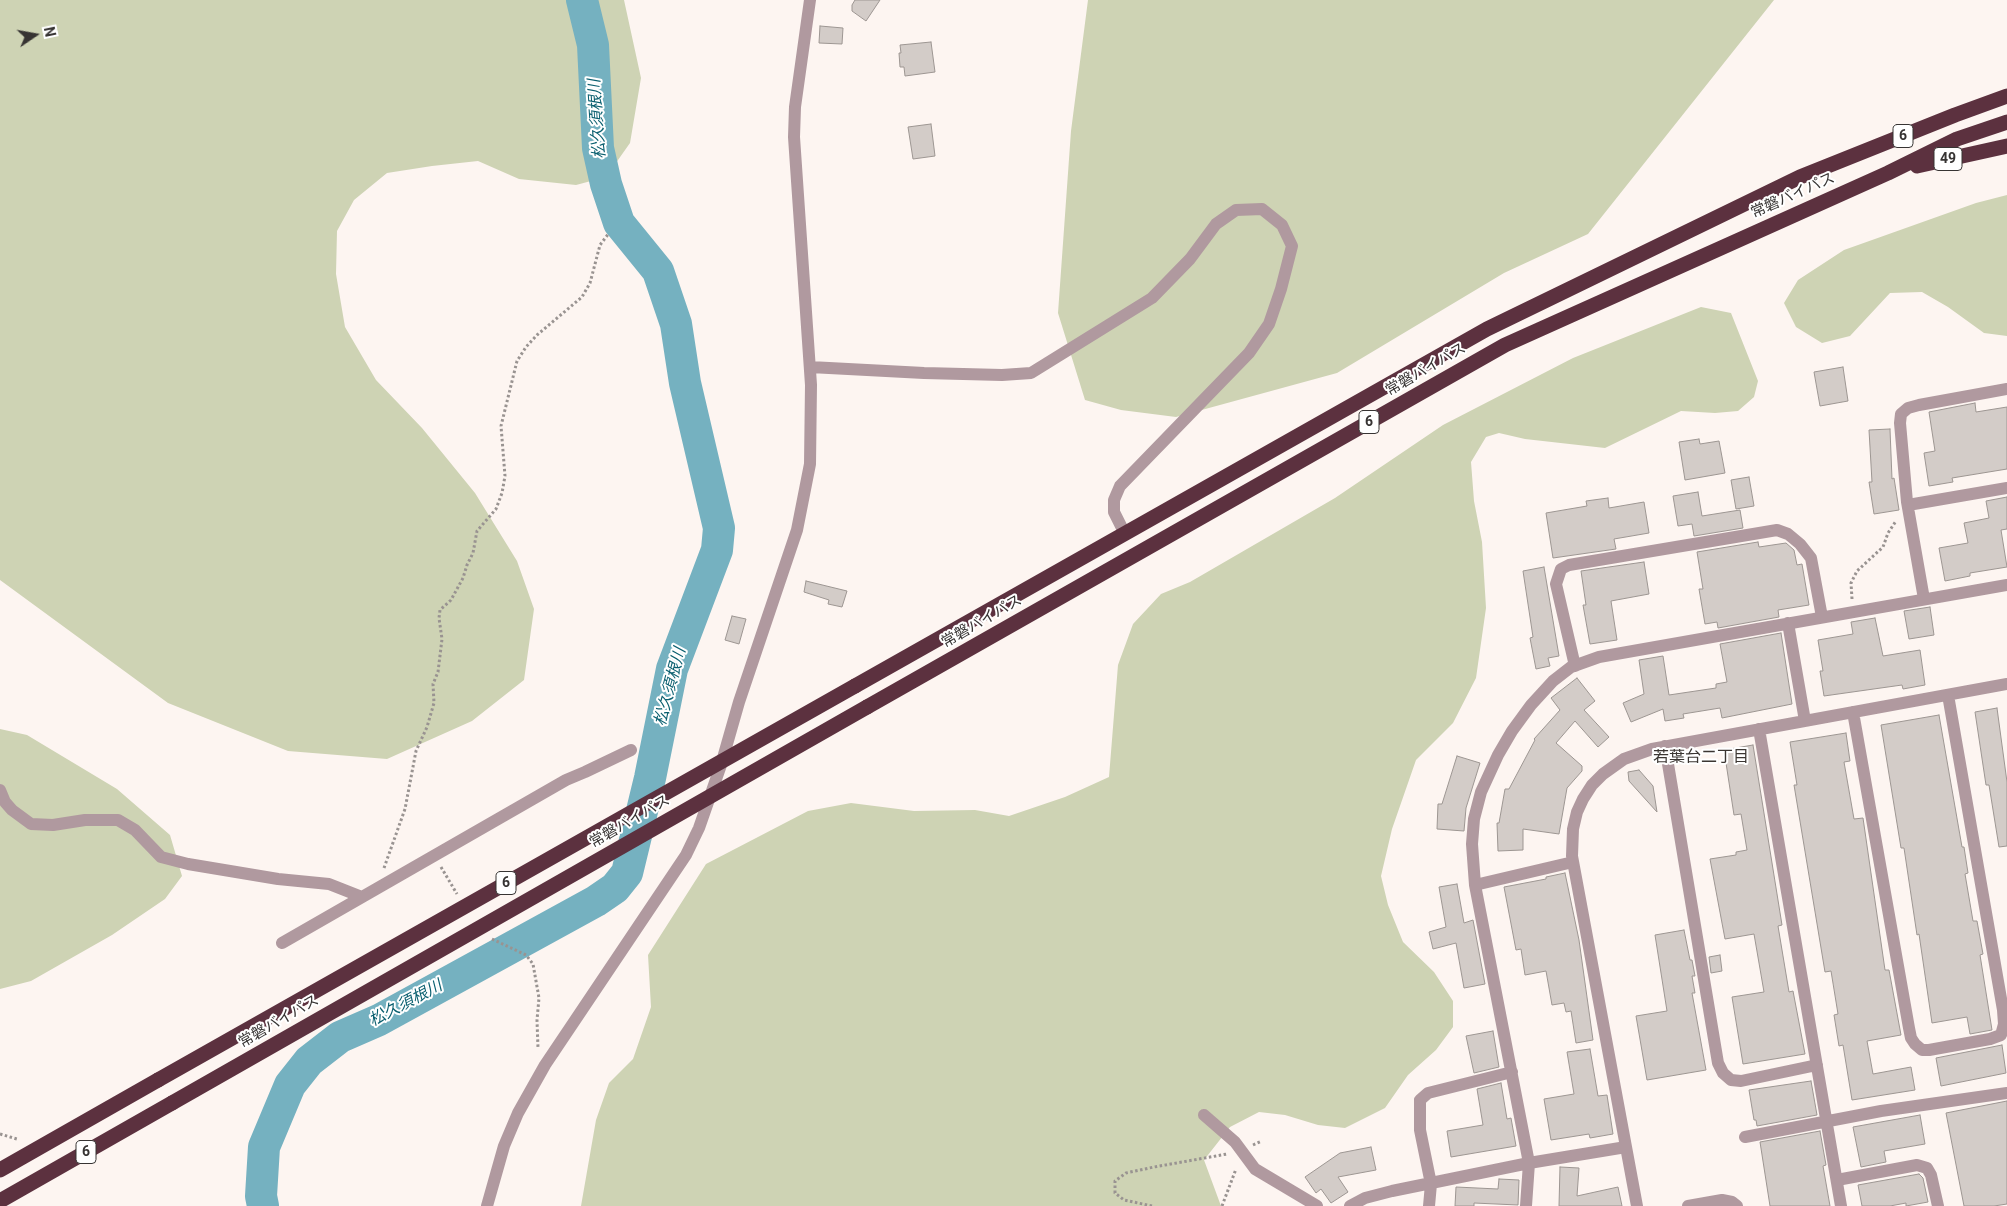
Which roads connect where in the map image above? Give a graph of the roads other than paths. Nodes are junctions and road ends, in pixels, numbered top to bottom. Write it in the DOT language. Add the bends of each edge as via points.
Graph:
graph roads {
  1 [pos="811,1"];
  2 [pos="2007,88"];
  3 [pos="2007,96"];
  4 [pos="1955,115"];
  5 [pos="2007,122"];
  6 [pos="2007,146"];
  7 [pos="1888,173"];
  8 [pos="810,366"];
  9 [pos="2007,389"];
  10 [pos="2007,488"];
  11 [pos="1909,511"];
  12 [pos="1125,534"];
  13 [pos="2007,585"];
  14 [pos="1924,599"];
  15 [pos="1822,617"];
  16 [pos="1788,623"];
  17 [pos="1575,666"];
  18 [pos="2007,684"];
  19 [pos="1948,695"];
  20 [pos="1853,712"];
  21 [pos="1806,721"];
  22 [pos="1759,729"];
  23 [pos="1664,746"];
  24 [pos="631,750"];
  25 [pos="0,790"];
  26 [pos="1574,862"];
  27 [pos="1475,885"];
  28 [pos="362,897"];
  29 [pos="282,943"];
  30 [pos="1817,1065"];
  31 [pos="1512,1072"];
  32 [pos="2007,1093"];
  33 [pos="1204,1115"];
  34 [pos="1827,1121"];
  35 [pos="1745,1136"];
  36 [pos="1626,1147"];
  37 [pos="1529,1163"];
  38 [pos="0,1170"];
  39 [pos="1837,1180"];
  40 [pos="1431,1184"];
  41 [pos="0,1201"];
  42 [pos="486,1206"];
  43 [pos="1317,1206"];
  44 [pos="1350,1206"];
  45 [pos="1429,1206"];
  46 [pos="1526,1206"];
  47 [pos="1637,1206"];
  48 [pos="1688,1206"];
  49 [pos="1737,1206"];
  50 [pos="1841,1206"];
  51 [pos="1938,1206"];
  1 -- 8 [label="street" via="795,107 794,137"];
  2 -- 4 [label="highway"];
  3 -- 4 [label="highway, 常磐バイパス / 6"];
  4 -- 12 [label="highway, 常磐バイパス / 6" via="1800,177 1487,329"];
  5 -- 7 [label="highway, 常磐バイパス / 6" via="1957,140"];
  6 -- 7 [label="highway, 49"];
  7 -- 41 [label="highway, 常磐バイパス / 6, bridge" via="1504,345"];
  8 -- 12 [label="street" via="924,374 1031,373 1152,298 1190,259 1216,224 1236,210 1262,209 1282,225 1292,246 1269,324 1249,353 1120,486 1114,500 1114,512"];
  8 -- 42 [label="street" via="810,464 796,530 699,828 686,855 548,1060 518,1113 504,1146"];
  9 -- 11 [label="street" via="1919,405 1902,414 1900,423"];
  10 -- 11 [label="street"];
  11 -- 14 [label="street"];
  12 -- 38 [label="highway, 常磐バイパス / 6, bridge"];
  13 -- 14 [label="street"];
  14 -- 15 [label="street"];
  15 -- 16 [label="street"];
  15 -- 17 [label="street" via="1811,558 1788,534 1777,530 1569,565 1561,569 1556,584"];
  16 -- 17 [label="street" via="1598,657"];
  16 -- 21 [label="street"];
  17 -- 27 [label="street" via="1553,681 1512,731 1481,792 1472,844"];
  18 -- 19 [label="street"];
  19 -- 20 [label="street"];
  19 -- 20 [label="street" via="2004,1024 2001,1035 1990,1039 1929,1050 1922,1050 1916,1044 1908,1028"];
  20 -- 21 [label="street"];
  21 -- 22 [label="street"];
  22 -- 23 [label="street"];
  22 -- 30 [label="street"];
  23 -- 26 [label="street" via="1624,759 1592,785 1583,799 1573,830"];
  23 -- 30 [label="street" via="1718,1063 1731,1080 1741,1081"];
  24 -- 28 [label="street" via="566,780"];
  25 -- 28 [label="street" via="12,810 31,824 118,820 135,830 161,857 188,864 329,884"];
  26 -- 27 [label="street"];
  26 -- 36 [label="street"];
  27 -- 31 [label="street"];
  28 -- 29 [label="street"];
  30 -- 34 [label="street"];
  31 -- 37 [label="street"];
  31 -- 40 [label="street" via="1428,1093 1420,1100 1420,1130"];
  32 -- 34 [label="street"];
  33 -- 43 [label="street" via="1235,1142 1255,1169"];
  34 -- 35 [label="street"];
  34 -- 39 [label="street"];
  36 -- 37 [label="street"];
  36 -- 47 [label="street"];
  37 -- 40 [label="street"];
  37 -- 46 [label="street"];
  39 -- 50 [label="street"];
  39 -- 51 [label="street" via="1917,1165 1927,1168 1931,1174"];
  40 -- 44 [label="street" via="1365,1198"];
  40 -- 45 [label="street"];
  48 -- 49 [label="street" via="1722,1200"];
}
